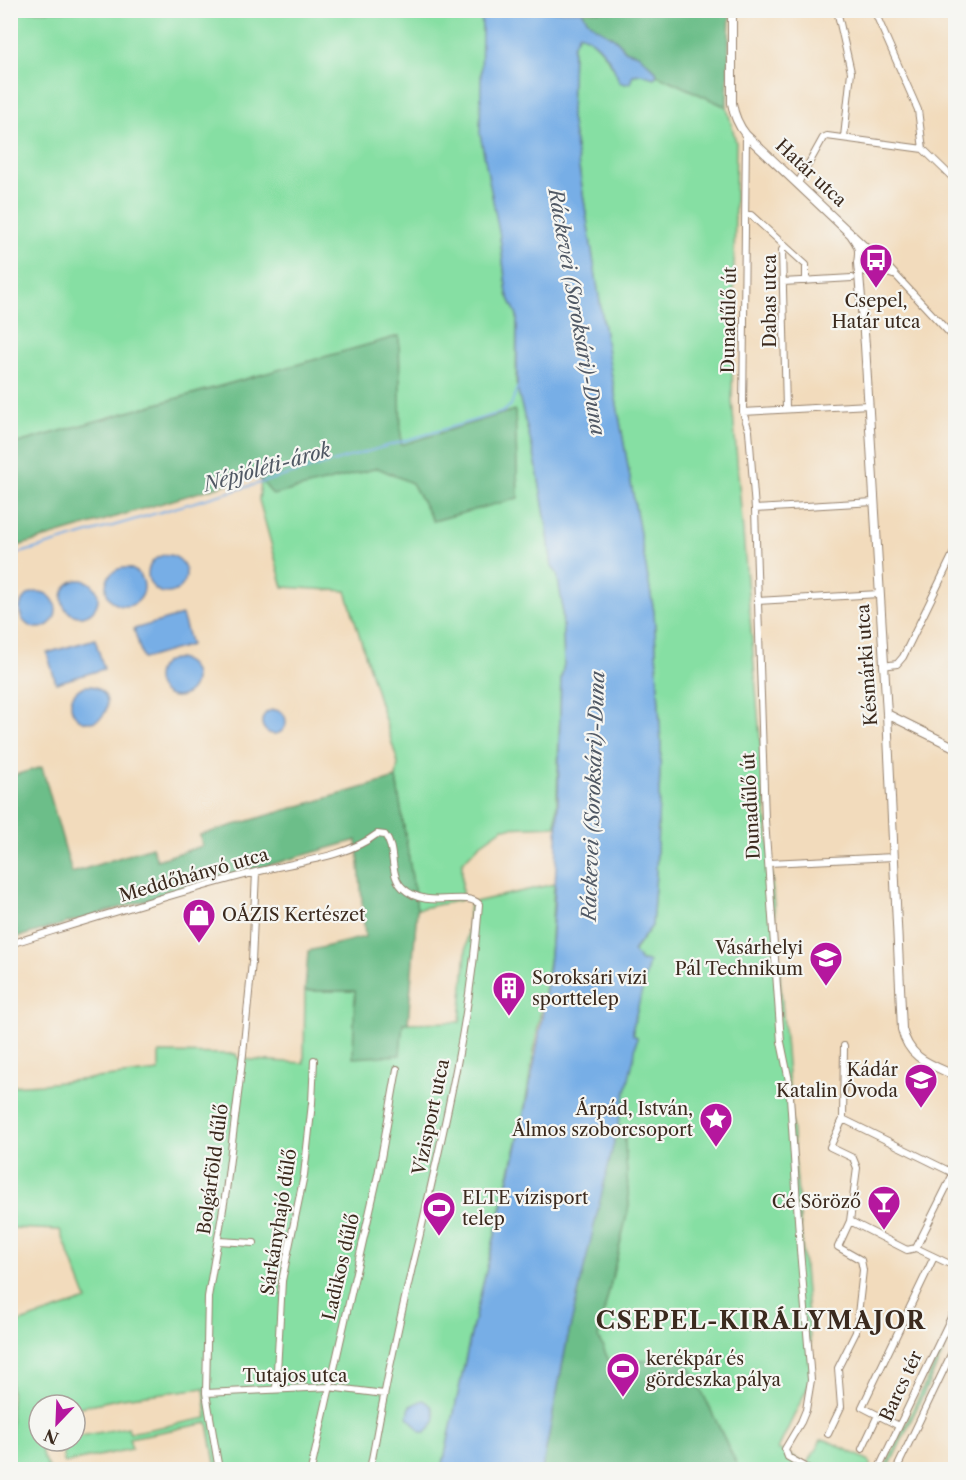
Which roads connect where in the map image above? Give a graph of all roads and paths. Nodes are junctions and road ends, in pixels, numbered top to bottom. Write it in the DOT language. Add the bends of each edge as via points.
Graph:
graph roads {
  1 [pos="732,10"];
  2 [pos="837,10"];
  3 [pos="874,10"];
  4 [pos="746,135"];
  5 [pos="844,137"];
  6 [pos="923,149"];
  7 [pos="955,181"];
  8 [pos="798,183"];
  9 [pos="745,215"];
  10 [pos="785,246"];
  11 [pos="865,254"];
  12 [pos="873,266"];
  13 [pos="860,267"];
  14 [pos="852,278"];
  15 [pos="806,281"];
  16 [pos="783,282"];
  17 [pos="861,285"];
  18 [pos="956,340"];
  19 [pos="869,405"];
  20 [pos="786,409"];
  21 [pos="742,412"];
  22 [pos="874,502"];
  23 [pos="755,509"];
  24 [pos="956,548"];
  25 [pos="879,594"];
  26 [pos="757,601"];
  27 [pos="883,666"];
  28 [pos="887,714"];
  29 [pos="956,747"];
  30 [pos="385,835"];
  31 [pos="894,857"];
  32 [pos="770,863"];
  33 [pos="256,872"];
  34 [pos="10,944"];
  35 [pos="844,1046"];
  36 [pos="314,1060"];
  37 [pos="397,1070"];
  38 [pos="956,1076"];
  39 [pos="843,1119"];
  40 [pos="954,1171"];
  41 [pos="849,1221"];
  42 [pos="218,1241"];
  43 [pos="255,1243"];
  44 [pos="916,1248"];
  45 [pos="934,1257"];
  46 [pos="956,1267"];
  47 [pos="956,1307"];
  48 [pos="953,1317"];
  49 [pos="956,1344"];
  50 [pos="329,1387"];
  51 [pos="276,1389"];
  52 [pos="206,1393"];
  53 [pos="384,1394"];
  54 [pos="878,1415"];
  55 [pos="899,1426"];
  56 [pos="828,1434"];
  57 [pos="862,1449"];
  58 [pos="219,1470"];
  59 [pos="311,1470"];
  60 [pos="369,1470"];
  61 [pos="810,1470"];
  62 [pos="878,1470"];
  63 [pos="896,1470"];
  1 -- 4 [label="street" via="732,103 734,117"];
  2 -- 5 [label="street" via="851,72"];
  3 -- 6 [label="street" via="918,110"];
  4 -- 8 [label="street, Határ utca"];
  4 -- 9 [label="street, Dunadűlő út"];
  5 -- 6 [label="street"];
  5 -- 8 [label="street" via="823,138"];
  6 -- 7 [label="street"];
  8 -- 11 [label="street, Határ utca"];
  9 -- 10 [label="street, Dabas utca" via="751,215"];
  9 -- 21 [label="street, Dunadűlő út"];
  10 -- 15 [label="street" via="806,264"];
  10 -- 16 [label="street, Dabas utca"];
  11 -- 12 [label="street" via="873,254"];
  11 -- 13 [label="street, Késmárki utca" via="858,263"];
  12 -- 13 [label="street" via="862,270"];
  12 -- 17 [label="street"];
  12 -- 18 [label="street" via="889,268"];
  13 -- 17 [label="street, Késmárki utca"];
  14 -- 15 [label="street"];
  15 -- 16 [label="street"];
  16 -- 20 [label="street, Dabas utca"];
  17 -- 19 [label="street, Késmárki utca"];
  19 -- 20 [label="street"];
  19 -- 22 [label="street, Késmárki utca"];
  20 -- 21 [label="street"];
  21 -- 23 [label="street, Dunadűlő út" via="749,430"];
  22 -- 23 [label="street"];
  22 -- 25 [label="street, Késmárki utca"];
  23 -- 26 [label="street, Dunadűlő út"];
  24 -- 27 [label="street" via="903,657 897,664"];
  25 -- 26 [label="street"];
  25 -- 27 [label="street, Késmárki utca"];
  26 -- 32 [label="street, Dunadűlő út"];
  27 -- 28 [label="street, Késmárki utca"];
  28 -- 29 [label="street"];
  28 -- 31 [label="street, Késmárki utca"];
  30 -- 33 [label="street, Meddőhányó utca" via="376,834 367,842 326,856"];
  30 -- 53 [label="street, Vízisport utca" via="398,883 409,894 423,900 471,899 479,904 465,1026 449,1110"];
  31 -- 32 [label="street"];
  31 -- 38 [label="street, Késmárki utca" via="902,1029 906,1042 919,1058"];
  32 -- 61 [label="street, Dunadűlő út" via="779,1019 789,1081 811,1380 804,1416 785,1449 788,1457"];
  33 -- 34 [label="street, Meddőhányó utca"];
  33 -- 42 [label="street, Bolgárföld dűlő" via="243,1054"];
  35 -- 39 [label="street"];
  36 -- 51 [label="street, Sárkányhajó dűlő" via="304,1175 282,1281"];
  37 -- 50 [label="street, Ladikos dűlő" via="378,1175"];
  39 -- 40 [label="street"];
  39 -- 41 [label="street" via="831,1147 853,1158 857,1168"];
  40 -- 44 [label="street"];
  41 -- 44 [label="street" via="907,1250"];
  41 -- 56 [label="street" via="838,1247 861,1260 863,1270 856,1332 838,1368 841,1407"];
  42 -- 43 [label="street"];
  42 -- 52 [label="street, Bolgárföld dűlő" via="208,1297"];
  44 -- 45 [label="street"];
  45 -- 46 [label="street"];
  45 -- 54 [label="street" via="862,1407"];
  47 -- 48 [label="street, Barcs tér"];
  48 -- 55 [label="street, Barcs tér"];
  49 -- 63 [label="street, Barcs tér"];
  50 -- 51 [label="street, Tutajos utca"];
  50 -- 53 [label="street, Tutajos utca"];
  50 -- 59 [label="street, Ladikos dűlő"];
  51 -- 52 [label="street, Tutajos utca"];
  52 -- 58 [label="street, Bolgárföld dűlő"];
  53 -- 60 [label="street, Vízisport utca"];
  54 -- 55 [label="street"];
  54 -- 57 [label="street"];
  55 -- 62 [label="street, Barcs tér"];
}
